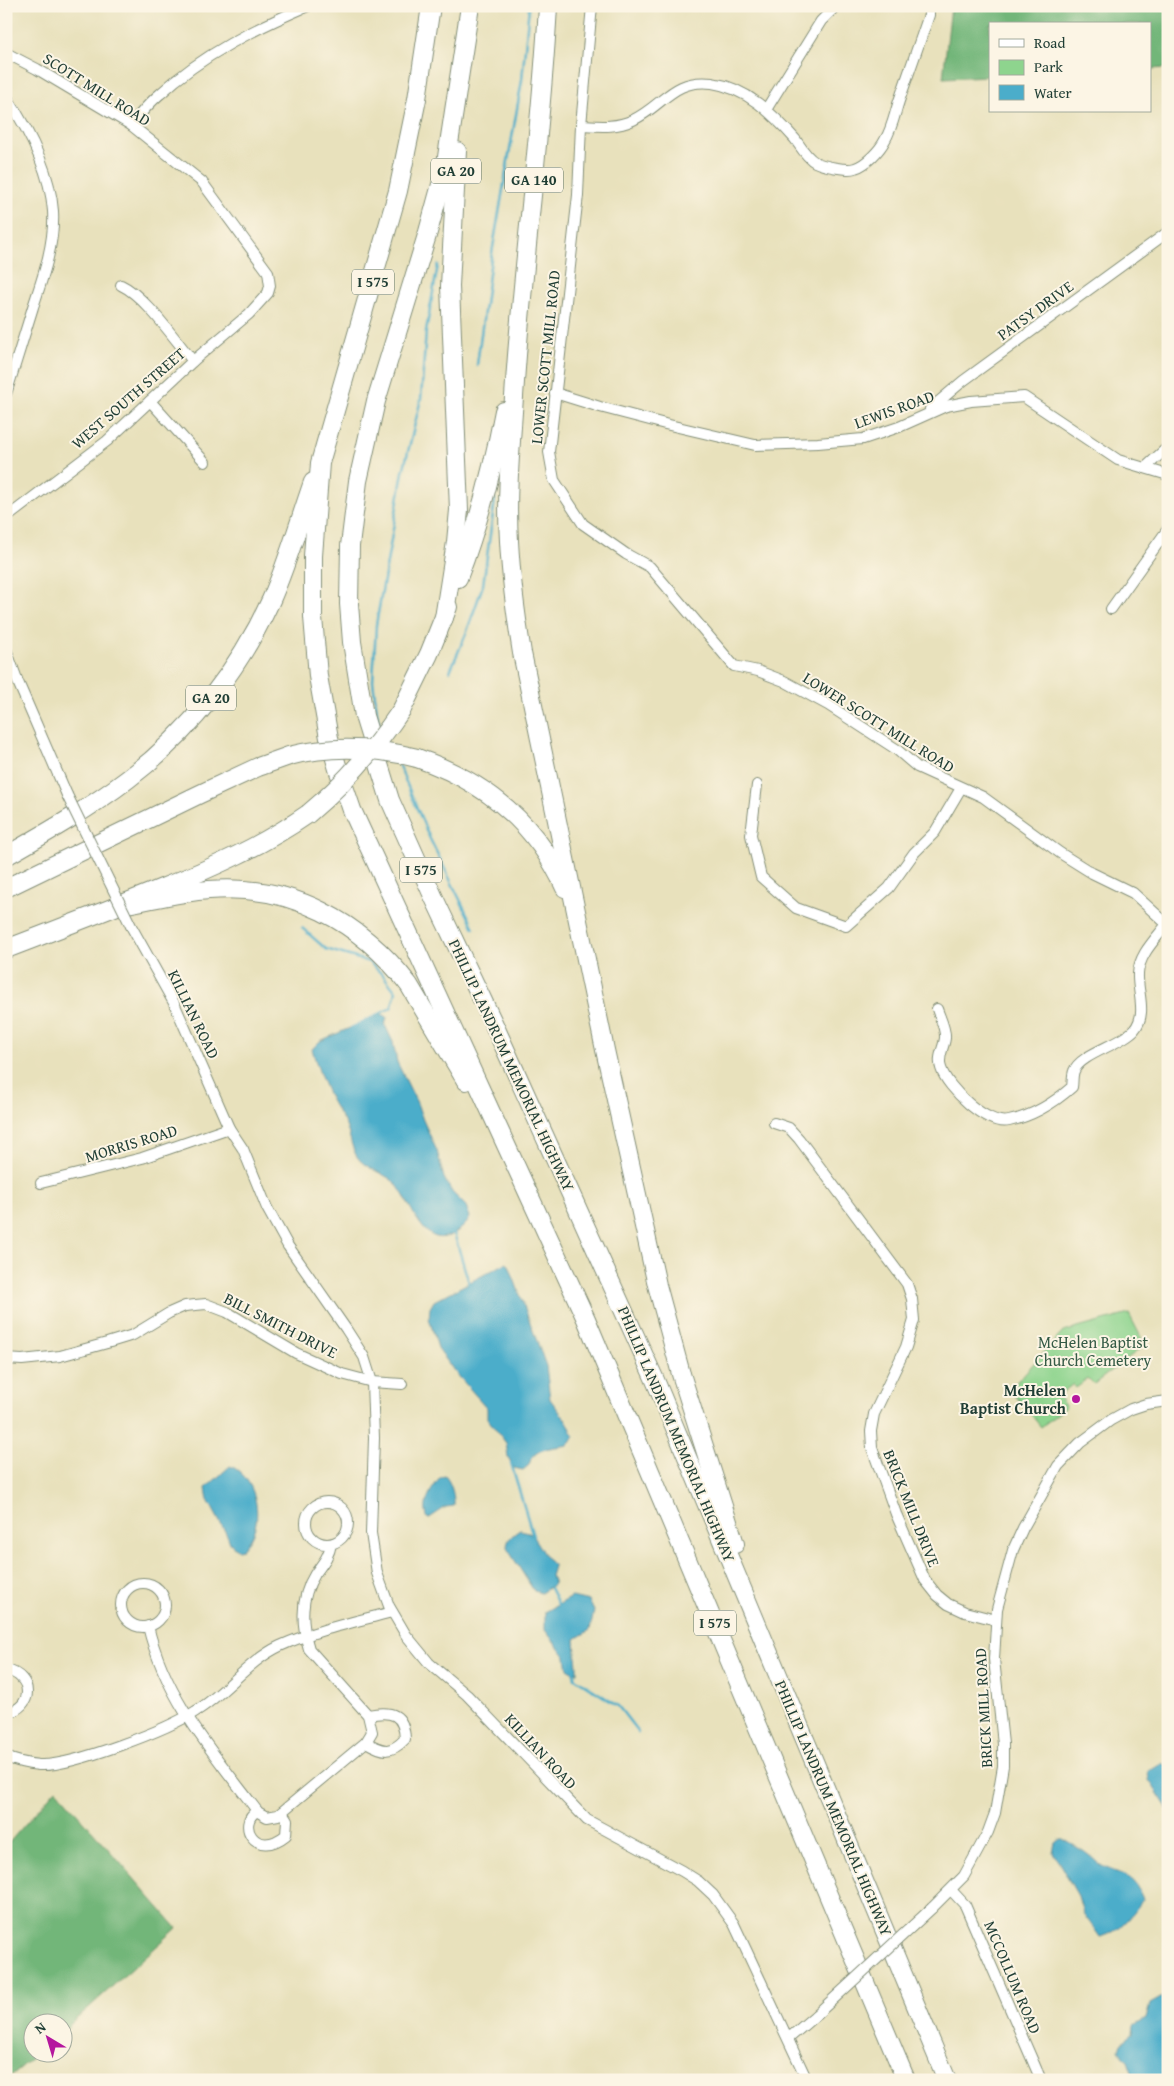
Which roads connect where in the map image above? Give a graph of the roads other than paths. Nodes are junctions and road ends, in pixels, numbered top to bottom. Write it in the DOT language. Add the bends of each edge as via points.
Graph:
graph roads {
  1 [pos="308,6"];
  2 [pos="431,6"];
  3 [pos="470,6"];
  4 [pos="548,6"];
  5 [pos="592,6"];
  6 [pos="836,6"];
  7 [pos="929,6"];
  8 [pos="6,53"];
  9 [pos="462,56"];
  10 [pos="6,96"];
  11 [pos="767,108"];
  12 [pos="131,125"];
  13 [pos="581,125"];
  14 [pos="1168,232"];
  15 [pos="121,285"];
  16 [pos="265,295"];
  17 [pos="518,337"];
  18 [pos="193,361"];
  19 [pos="556,393"];
  20 [pos="6,394"];
  21 [pos="150,401"];
  22 [pos="923,415"];
  23 [pos="1168,447"];
  24 [pos="205,462"];
  25 [pos="320,463"];
  26 [pos="1145,468"];
  27 [pos="1168,475"];
  28 [pos="6,518"];
  29 [pos="1168,529"];
  30 [pos="1111,609"];
  31 [pos="444,618"];
  32 [pos="6,649"];
  33 [pos="757,785"];
  34 [pos="961,788"];
  35 [pos="6,856"];
  36 [pos="6,888"];
  37 [pos="127,904"];
  38 [pos="576,914"];
  39 [pos="1167,924"];
  40 [pos="6,949"];
  41 [pos="937,1009"];
  42 [pos="774,1123"];
  43 [pos="230,1128"];
  44 [pos="517,1170"];
  45 [pos="41,1183"];
  46 [pos="6,1358"];
  47 [pos="372,1382"];
  48 [pos="402,1384"];
  49 [pos="1168,1401"];
  50 [pos="331,1544"];
  51 [pos="392,1612"];
  52 [pos="996,1620"];
  53 [pos="148,1626"];
  54 [pos="305,1637"];
  55 [pos="764,1637"];
  56 [pos="6,1670"];
  57 [pos="6,1713"];
  58 [pos="368,1715"];
  59 [pos="188,1716"];
  60 [pos="366,1742"];
  61 [pos="6,1757"];
  62 [pos="257,1810"];
  63 [pos="282,1812"];
  64 [pos="950,1890"];
  65 [pos="789,2038"];
  66 [pos="807,2080"];
  67 [pos="906,2080"];
  68 [pos="947,2080"];
  69 [pos="1041,2080"];
  1 -- 12 [label="street" via="202,61 159,94"];
  2 -- 25 [label="highway, I 575" via="417,99 398,191"];
  3 -- 9 [label="highway, PHILLIP LANDRUM MEMORIAL HIGHWAY / I 575"];
  4 -- 17 [label="highway, GA 140"];
  5 -- 13 [label="street, LOWER SCOTT MILL ROAD"];
  6 -- 11 [label="street" via="822,21"];
  7 -- 11 [label="street" via="929,15 885,140 870,158 855,169 840,169 814,162"];
  8 -- 12 [label="street, SCOTT MILL ROAD"];
  9 -- 31 [label="highway, GA 20" via="450,286 458,510"];
  9 -- 55 [label="highway, PHILLIP LANDRUM MEMORIAL HIGHWAY / I 575" via="445,170 376,401 358,481 350,546 350,604 353,651 364,716 390,800 629,1320"];
  10 -- 20 [label="street" via="34,145 49,186 53,211 52,237 42,280"];
  11 -- 13 [label="street" via="724,86 693,83 673,91 633,120 606,127"];
  12 -- 16 [label="street, SCOTT MILL ROAD" via="202,182 268,272 270,286"];
  13 -- 19 [label="street, LOWER SCOTT MILL ROAD" via="578,195"];
  14 -- 22 [label="street, PATSY DRIVE" via="963,381"];
  15 -- 18 [label="street" via="129,288"];
  16 -- 18 [label="street, WEST SOUTH STREET" via="249,314"];
  17 -- 31 [label="highway, GA 140" via="492,472 470,549"];
  17 -- 38 [label="highway" via="508,488 512,591"];
  18 -- 21 [label="street, WEST SOUTH STREET"];
  19 -- 22 [label="street, LEWIS ROAD" via="646,420 755,445 863,439"];
  19 -- 34 [label="street, LOWER SCOTT MILL ROAD" via="549,452 554,480 584,524 650,567 734,666 784,681 828,705 896,749 917,767"];
  21 -- 24 [label="street"];
  21 -- 28 [label="street, WEST SOUTH STREET" via="106,441"];
  22 -- 26 [label="street, LEWIS ROAD" via="971,401 1024,397 1118,460"];
  23 -- 26 [label="street"];
  25 -- 35 [label="highway, GA 20" via="270,600 238,659 202,710 129,779"];
  25 -- 44 [label="highway, I 575" via="313,556 314,617 321,698 338,769 369,849"];
  26 -- 27 [label="street, LEWIS ROAD"];
  29 -- 30 [label="street"];
  31 -- 37 [label="highway, GA 20, bridge" via="402,710 355,771 308,814 247,852"];
  32 -- 43 [label="street, KILLIAN ROAD, bridge" via="67,795 131,926 174,1003"];
  33 -- 34 [label="street" via="751,835 761,877 796,908 846,926 889,888 914,853 935,832"];
  34 -- 39 [label="street, LOWER SCOTT MILL ROAD" via="983,798 1092,873 1132,893"];
  36 -- 38 [label="highway, bridge" via="258,767 322,749 360,748 417,758 467,779 490,794 510,810 547,854"];
  37 -- 40 [label="highway, GA 20"];
  37 -- 44 [label="highway" via="211,890 250,891 302,903 349,927 387,958 409,985"];
  38 -- 55 [label="highway" via="660,1294 681,1374"];
  39 -- 41 [label="street" via="1143,954 1138,973 1142,1011 1135,1029 1123,1040 1080,1062 1074,1071 1072,1087 1058,1099 1027,1115 1007,1122 985,1116 964,1101 948,1083 940,1066 945,1038"];
  42 -- 52 [label="street, BRICK MILL DRIVE" via="789,1128 799,1139 907,1284 914,1320 906,1347 874,1414 872,1448 925,1580 948,1604"];
  43 -- 45 [label="street, MORRIS ROAD" via="142,1158"];
  43 -- 47 [label="street, KILLIAN ROAD" via="288,1246 364,1357"];
  44 -- 67 [label="highway, I 575" via="631,1421"];
  46 -- 47 [label="street, BILL SMITH DRIVE" via="22,1360 60,1356 133,1335 169,1312 185,1306 206,1304 227,1312 296,1353 342,1374"];
  47 -- 48 [label="street"];
  47 -- 51 [label="street, KILLIAN ROAD" via="371,1533 377,1573"];
  49 -- 52 [label="street, BRICK MILL ROAD" via="1146,1404 1111,1420 1080,1443 1058,1466 1013,1550"];
  50 -- 50 [label="street" via="345,1535 348,1519 339,1506 323,1502 310,1511 306,1527 315,1541"];
  50 -- 54 [label="street" via="330,1554 305,1595 302,1612"];
  51 -- 54 [label="street"];
  51 -- 65 [label="street, KILLIAN ROAD" via="429,1663 467,1695 574,1808 588,1820 698,1881 713,1895 734,1924"];
  52 -- 64 [label="street, BRICK MILL ROAD" via="994,1660 1003,1744 998,1797 988,1832 964,1876"];
  53 -- 53 [label="street" via="164,1612 164,1598 156,1587 136,1584 129,1588 122,1600 124,1614 134,1624"];
  53 -- 59 [label="street" via="167,1683"];
  54 -- 58 [label="street" via="309,1649"];
  54 -- 59 [label="street" via="278,1646"];
  55 -- 68 [label="highway, PHILLIP LANDRUM MEMORIAL HIGHWAY / I 575"];
  56 -- 57 [label="street" via="21,1676 27,1692 20,1707"];
  58 -- 60 [label="street" via="372,1732"];
  58 -- 60 [label="street" via="390,1712 396,1716 404,1726 405,1740 397,1748 383,1750"];
  59 -- 61 [label="street" via="165,1728 69,1760 40,1765"];
  59 -- 62 [label="street" via="200,1738"];
  60 -- 63 [label="street"];
  62 -- 63 [label="street" via="267,1817"];
  62 -- 63 [label="street" via="247,1820 248,1829 256,1841 264,1845 274,1844 286,1835 287,1820"];
  64 -- 65 [label="street, BRICK MILL ROAD, bridge"];
  64 -- 69 [label="street, MCCOLLUM ROAD" via="965,1905"];
  65 -- 66 [label="street, KILLIAN ROAD"];
}
